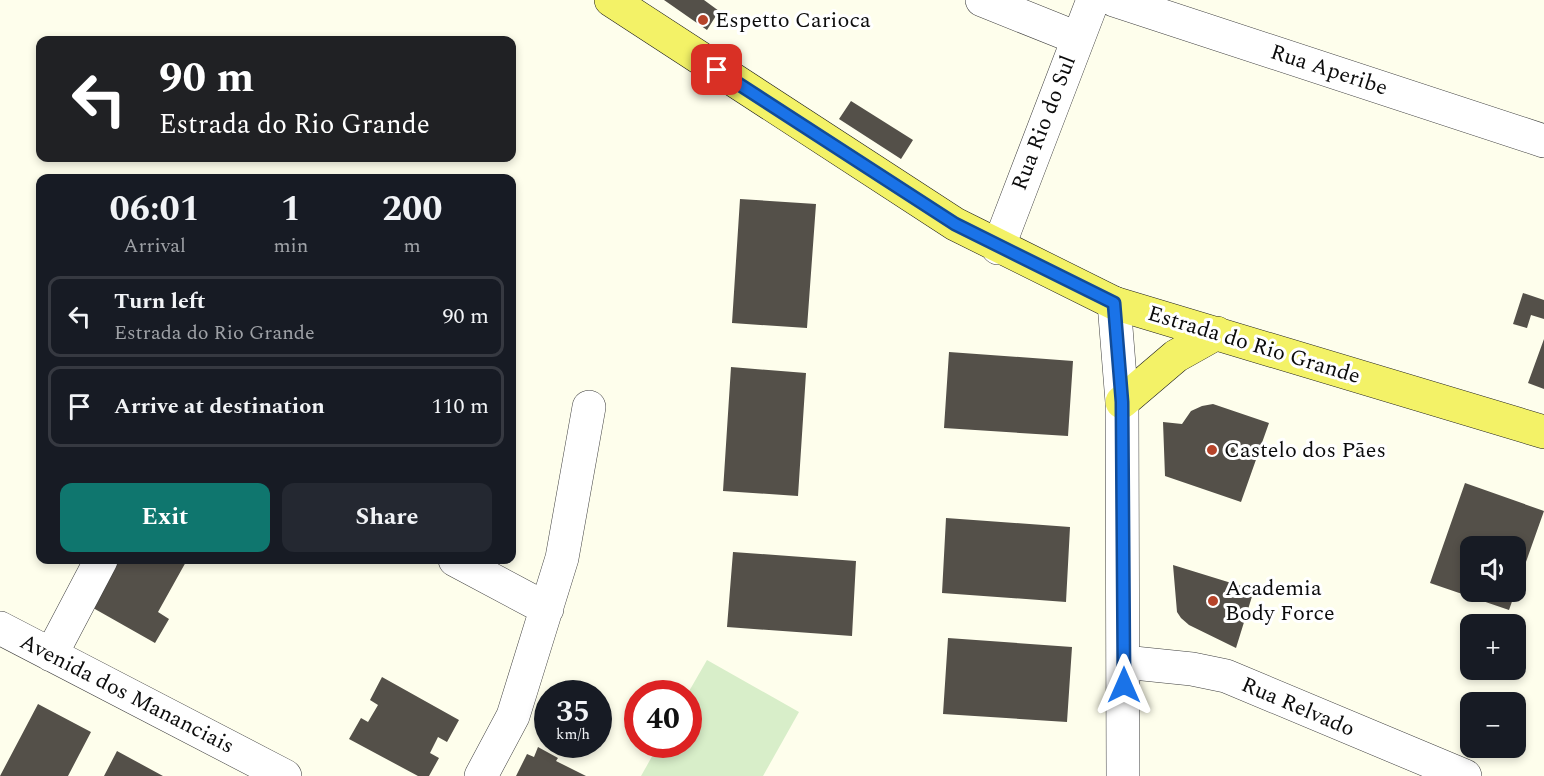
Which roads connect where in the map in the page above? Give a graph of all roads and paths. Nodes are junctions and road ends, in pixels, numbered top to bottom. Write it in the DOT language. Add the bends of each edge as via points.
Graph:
graph roads {
  1 [pos="611,0"];
  2 [pos="982,0"];
  3 [pos="1093,0"];
  4 [pos="1114,0"];
  5 [pos="1077,38"];
  6 [pos="1544,141"];
  7 [pos="998,248"];
  8 [pos="1114,303"];
  9 [pos="1217,333"];
  10 [pos="1122,402"];
  11 [pos="589,406"];
  12 [pos="1544,432"];
  13 [pos="99,564"];
  14 [pos="463,564"];
  15 [pos="547,609"];
  16 [pos="0,628"];
  17 [pos="51,655"];
  18 [pos="1124,662"];
  19 [pos="1414,766"];
  20 [pos="285,776"];
  21 [pos="481,776"];
  22 [pos="1123,776"];
  23 [pos="1466,776"];
  1 -- 7 [label="main road, Estrada do Rio Grande"];
  2 -- 5 [label="street"];
  3 -- 5 [label="street, Rua Rio do Sul"];
  4 -- 6 [label="street, Rua Aperibe"];
  5 -- 7 [label="street, Rua Rio do Sul"];
  7 -- 8 [label="main road, Estrada do Rio Grande"];
  8 -- 9 [label="main road, Estrada do Rio Grande"];
  8 -- 10 [label="street"];
  9 -- 10 [label="main road" via="1176,356"];
  9 -- 12 [label="main road, Estrada do Rio Grande"];
  10 -- 18 [label="street"];
  11 -- 15 [label="street" via="562,558"];
  13 -- 17 [label="street"];
  14 -- 15 [label="street"];
  15 -- 21 [label="street" via="513,716"];
  16 -- 17 [label="street, Avenida dos Mananciais"];
  17 -- 20 [label="street, Avenida dos Mananciais"];
  18 -- 19 [label="street, Rua Relvado" via="1226,676"];
  18 -- 22 [label="street"];
  19 -- 23 [label="street, Rua Relvado"];
}
